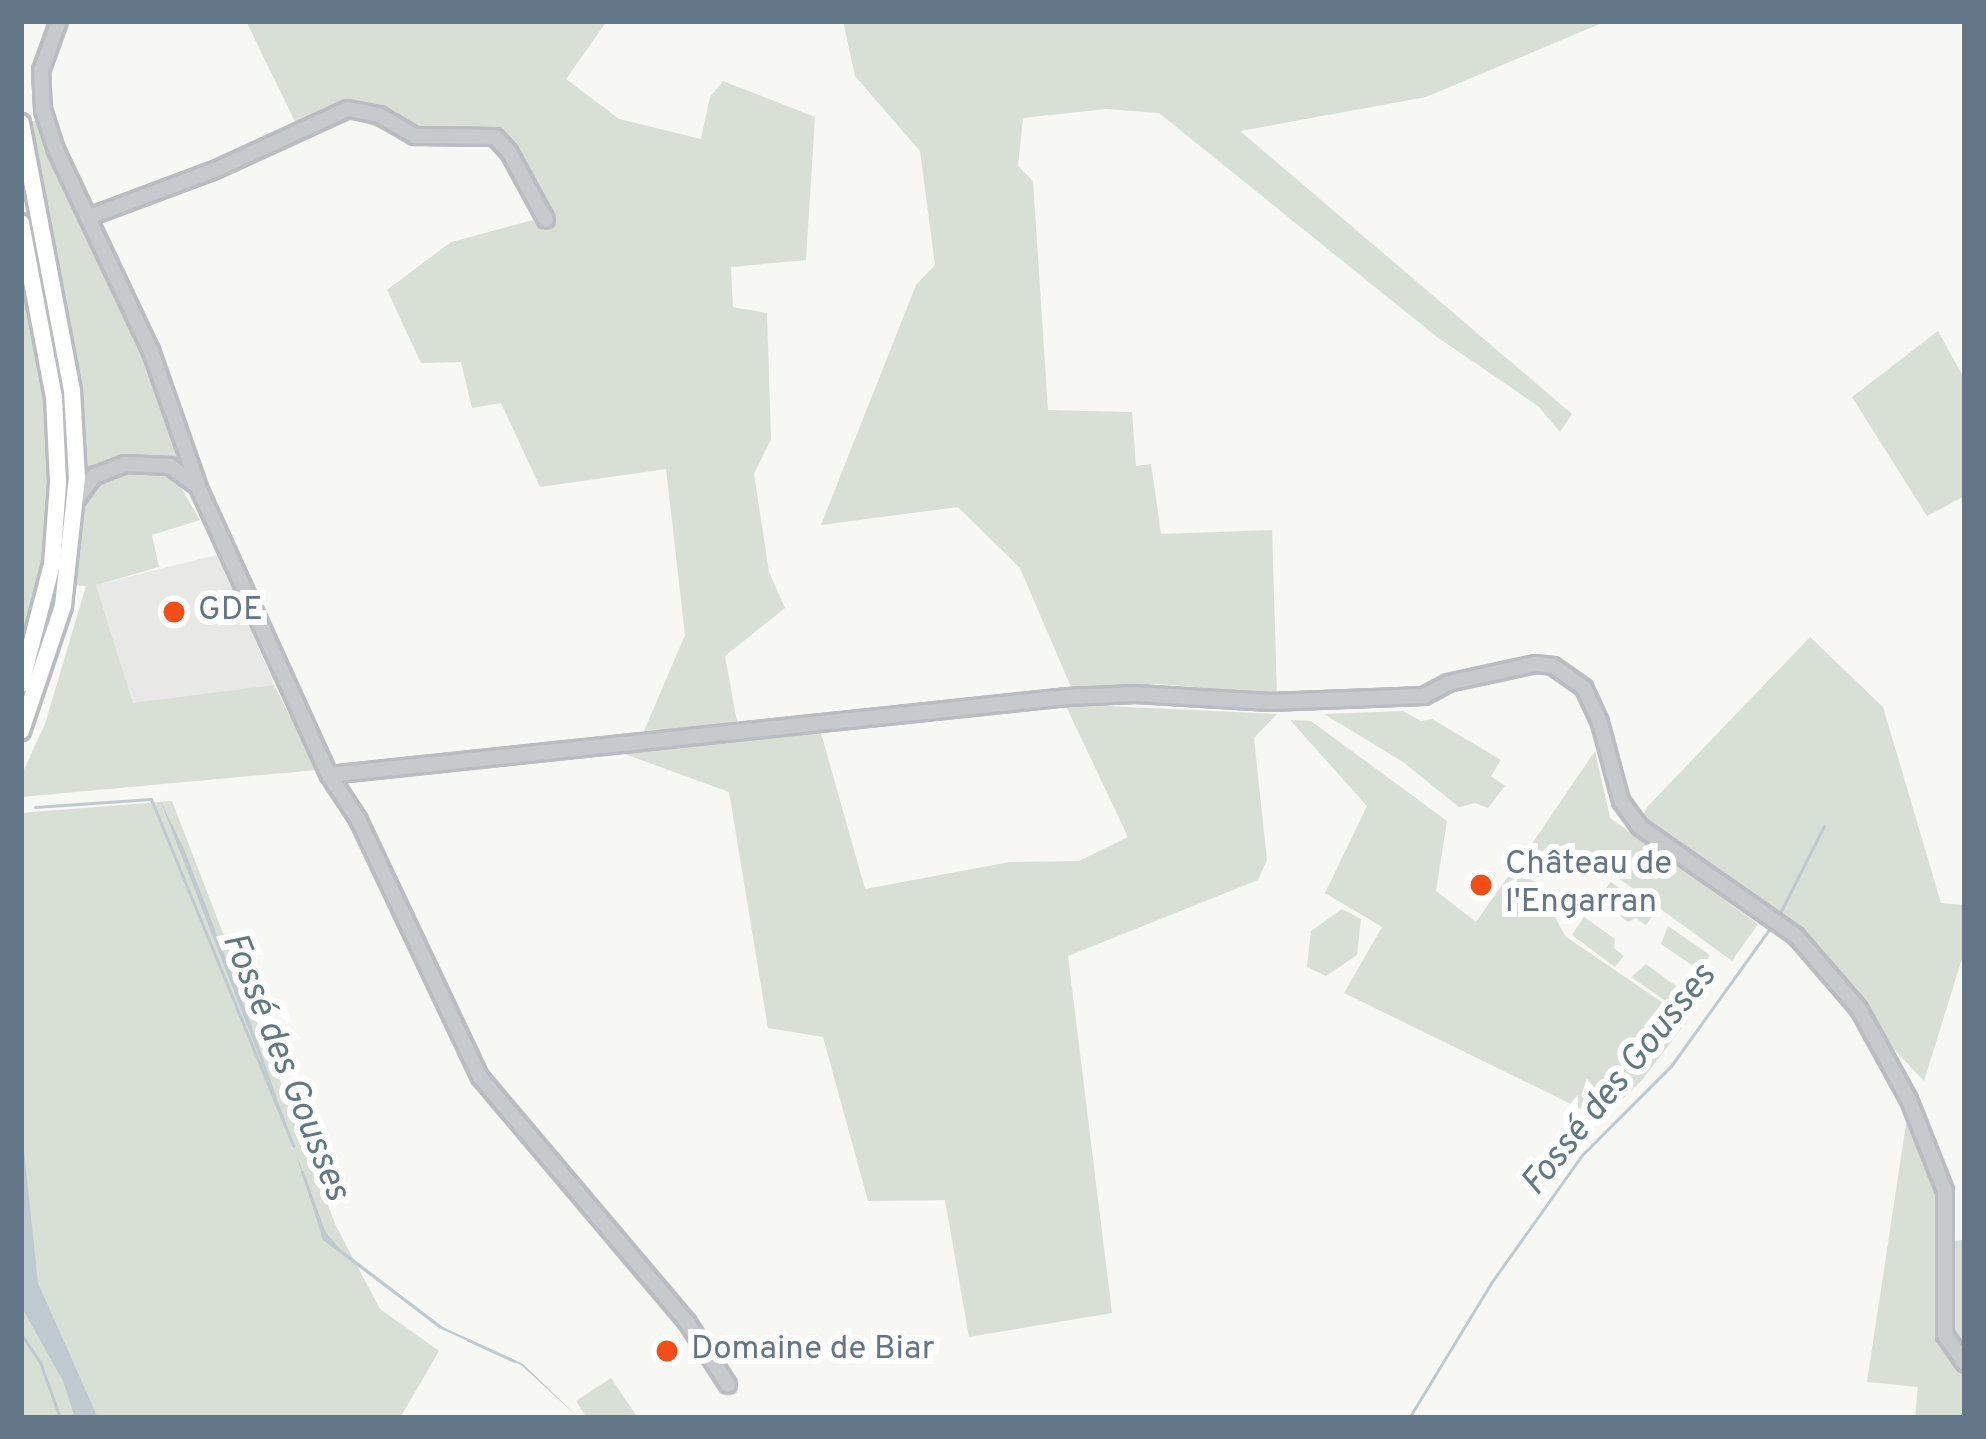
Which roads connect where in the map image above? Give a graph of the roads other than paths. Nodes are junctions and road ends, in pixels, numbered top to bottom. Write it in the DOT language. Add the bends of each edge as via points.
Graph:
graph roads {
  1 [pos="59,21"];
  2 [pos="21,123"];
  3 [pos="89,217"];
  4 [pos="546,220"];
  5 [pos="21,223"];
  6 [pos="187,453"];
  7 [pos="182,472"];
  8 [pos="200,491"];
  9 [pos="77,499"];
  10 [pos="21,684"];
  11 [pos="21,731"];
  12 [pos="329,775"];
  13 [pos="1965,1364"];
  14 [pos="728,1385"];
  1 -- 3 [label="street" via="41,71 43,110"];
  2 -- 9 [label="main road" via="72,391"];
  3 -- 4 [label="street" via="349,109 415,136 495,137"];
  3 -- 6 [label="street"];
  5 -- 10 [label="main road" via="54,397 58,483 52,564"];
  6 -- 7 [label="street"];
  6 -- 8 [label="street"];
  7 -- 8 [label="street"];
  7 -- 9 [label="street" via="125,464 94,476"];
  8 -- 12 [label="street"];
  9 -- 11 [label="main road" via="57,633"];
  12 -- 13 [label="street" via="1069,697 1424,697 1448,683 1553,666 1584,688 1621,801 1640,827 1796,936 1859,1009 1909,1100 1945,1191 1945,1335"];
  12 -- 14 [label="street" via="358,819 480,1077 687,1322"];
}
